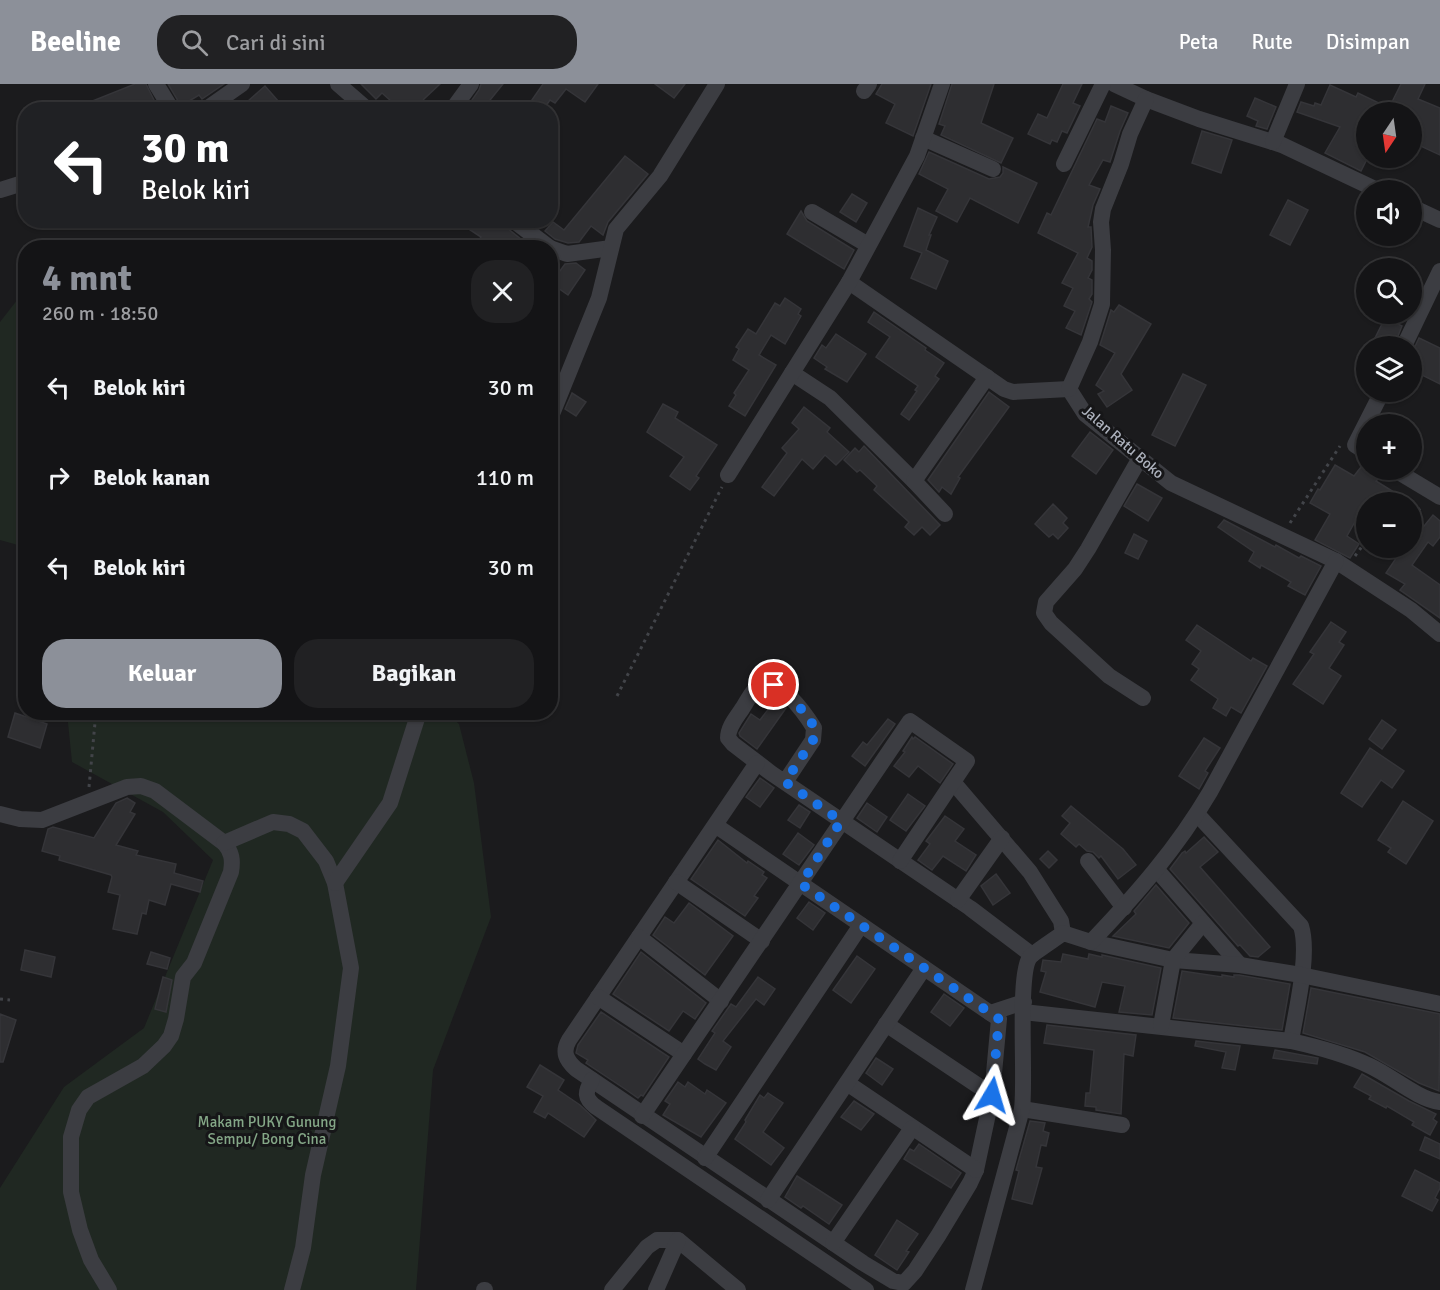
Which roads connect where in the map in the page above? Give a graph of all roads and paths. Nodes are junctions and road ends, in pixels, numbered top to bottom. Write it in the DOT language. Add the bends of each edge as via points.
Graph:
graph roads {
  1 [pos="156,84"];
  2 [pos="242,84"];
  3 [pos="338,84"];
  4 [pos="471,84"];
  5 [pos="717,84"];
  6 [pos="942,84"];
  7 [pos="1102,84"];
  8 [pos="1114,84"];
  9 [pos="1297,84"];
  10 [pos="1146,99"];
  11 [pos="167,102"];
  12 [pos="216,102"];
  13 [pos="359,102"];
  14 [pos="458,102"];
  15 [pos="923,138"];
  16 [pos="1273,142"];
  17 [pos="1064,164"];
  18 [pos="993,169"];
  19 [pos="1356,180"];
  20 [pos="18,184"];
  21 [pos="0,190"];
  22 [pos="812,212"];
  23 [pos="1422,212"];
  24 [pos="1440,220"];
  25 [pos="524,228"];
  26 [pos="539,240"];
  27 [pos="868,245"];
  28 [pos="611,248"];
  29 [pos="558,251"];
  30 [pos="1440,271"];
  31 [pos="849,282"];
  32 [pos="1409,336"];
  33 [pos="792,372"];
  34 [pos="987,377"];
  35 [pos="1069,389"];
  36 [pos="558,399"];
  37 [pos="1356,446"];
  38 [pos="1140,458"];
  39 [pos="728,475"];
  40 [pos="1412,480"];
  41 [pos="914,481"];
  42 [pos="1440,497"];
  43 [pos="945,514"];
  44 [pos="1283,535"];
  45 [pos="1336,561"];
  46 [pos="1440,634"];
  47 [pos="617,696"];
  48 [pos="1143,698"];
  49 [pos="95,720"];
  50 [pos="416,720"];
  51 [pos="757,763"];
  52 [pos="785,782"];
  53 [pos="953,782"];
  54 [pos="88,801"];
  55 [pos="0,814"];
  56 [pos="1197,814"];
  57 [pos="841,821"];
  58 [pos="715,825"];
  59 [pos="1002,838"];
  60 [pos="224,843"];
  61 [pos="900,861"];
  62 [pos="1089,861"];
  63 [pos="1157,870"];
  64 [pos="676,882"];
  65 [pos="335,883"];
  66 [pos="801,884"];
  67 [pos="958,900"];
  68 [pos="1124,908"];
  69 [pos="1203,923"];
  70 [pos="861,925"];
  71 [pos="1063,933"];
  72 [pos="639,937"];
  73 [pos="762,941"];
  74 [pos="1091,942"];
  75 [pos="1032,955"];
  76 [pos="1173,960"];
  77 [pos="1240,966"];
  78 [pos="924,968"];
  79 [pos="1301,975"];
  80 [pos="598,998"];
  81 [pos="0,999"];
  82 [pos="10,1000"];
  83 [pos="721,1001"];
  84 [pos="1440,1004"];
  85 [pos="1023,1007"];
  86 [pos="990,1013"];
  87 [pos="886,1024"];
  88 [pos="1161,1026"];
  89 [pos="1291,1041"];
  90 [pos="684,1054"];
  91 [pos="592,1080"];
  92 [pos="846,1083"];
  93 [pos="992,1095"];
  94 [pos="1440,1102"];
  95 [pos="1022,1109"];
  96 [pos="642,1116"];
  97 [pos="1122,1125"];
  98 [pos="912,1128"];
  99 [pos="705,1158"];
  100 [pos="976,1170"];
  101 [pos="768,1200"];
  102 [pos="678,1240"];
  103 [pos="833,1243"];
  104 [pos="109,1290"];
  105 [pos="292,1290"];
  106 [pos="612,1290"];
  107 [pos="656,1290"];
  108 [pos="738,1290"];
  109 [pos="866,1290"];
  110 [pos="973,1290"];
  1 -- 11 [label="street"];
  2 -- 12 [label="street"];
  3 -- 13 [label="street"];
  4 -- 14 [label="street"];
  5 -- 28 [label="street" via="660,176 616,230"];
  6 -- 15 [label="street"];
  7 -- 17 [label="street"];
  8 -- 10 [label="street"];
  9 -- 16 [label="street"];
  10 -- 16 [label="street"];
  10 -- 35 [label="street" via="1103,209 1102,304"];
  15 -- 18 [label="street"];
  15 -- 27 [label="street" via="911,168"];
  16 -- 19 [label="street"];
  20 -- 21 [label="street"];
  22 -- 27 [label="street"];
  23 -- 24 [label="street"];
  25 -- 26 [label="street"];
  27 -- 31 [label="street"];
  28 -- 29 [label="street" via="567,254"];
  28 -- 36 [label="street" via="599,298"];
  30 -- 32 [label="street"];
  31 -- 33 [label="street"];
  31 -- 34 [label="street"];
  33 -- 39 [label="street"];
  33 -- 41 [label="street" via="830,398"];
  34 -- 35 [label="street" via="1008,391"];
  34 -- 41 [label="street"];
  35 -- 38 [label="street, Jalan Ratu Boko" via="1085,414"];
  37 -- 44 [label="path" via="1349,443 1338,447"];
  38 -- 44 [label="street, Jalan Ratu Boko" via="1171,483"];
  38 -- 48 [label="street" via="1075,569 1046,602 1044,613 1109,676"];
  39 -- 47 [label="path"];
  40 -- 42 [label="street"];
  41 -- 43 [label="street"];
  44 -- 45 [label="street, Jalan Ratu Boko"];
  45 -- 46 [label="street, Jalan Ratu Boko" via="1412,610"];
  45 -- 56 [label="street"];
  49 -- 54 [label="path"];
  50 -- 65 [label="street" via="390,803"];
  51 -- 52 [label="street"];
  51 -- 52 [label="street" via="733,744 728,735 756,688 774,685 787,694 815,732"];
  51 -- 58 [label="street"];
  52 -- 57 [label="street"];
  53 -- 57 [label="street" via="967,761 910,721"];
  53 -- 59 [label="street"];
  53 -- 61 [label="street"];
  54 -- 55 [label="street" via="42,820"];
  54 -- 60 [label="street" via="141,786 155,791"];
  56 -- 63 [label="street"];
  56 -- 79 [label="street" via="1301,926"];
  57 -- 61 [label="street"];
  57 -- 66 [label="street"];
  58 -- 64 [label="street"];
  58 -- 66 [label="street"];
  59 -- 67 [label="street"];
  59 -- 71 [label="street" via="1036,882 1061,921"];
  60 -- 65 [label="street" via="273,822 289,824 303,831 326,861"];
  60 -- 104 [label="street" via="231,854 231,872 194,963 183,977 171,1036 143,1066 88,1097 79,1110 71,1137 73,1202 91,1260"];
  61 -- 67 [label="street"];
  62 -- 68 [label="street"];
  63 -- 68 [label="street"];
  63 -- 69 [label="street"];
  64 -- 72 [label="street"];
  64 -- 73 [label="street"];
  65 -- 105 [label="street" via="351,968 338,1066"];
  66 -- 70 [label="street"];
  66 -- 73 [label="street"];
  67 -- 75 [label="street"];
  68 -- 74 [label="street"];
  69 -- 76 [label="street"];
  69 -- 77 [label="street"];
  70 -- 78 [label="street"];
  70 -- 99 [label="street"];
  71 -- 74 [label="street"];
  71 -- 75 [label="street"];
  72 -- 80 [label="street"];
  72 -- 83 [label="street"];
  73 -- 83 [label="street"];
  74 -- 76 [label="street"];
  75 -- 85 [label="street" via="1024,976"];
  76 -- 77 [label="street"];
  76 -- 88 [label="street"];
  77 -- 79 [label="street"];
  78 -- 86 [label="street"];
  78 -- 87 [label="street"];
  79 -- 84 [label="street"];
  79 -- 89 [label="street"];
  80 -- 90 [label="street"];
  80 -- 91 [label="street" via="565,1051 570,1064"];
  81 -- 82 [label="path"];
  83 -- 90 [label="street"];
  85 -- 86 [label="street"];
  85 -- 88 [label="street"];
  85 -- 95 [label="street"];
  86 -- 93 [label="street" via="999,1019"];
  87 -- 92 [label="street"];
  87 -- 93 [label="street"];
  88 -- 89 [label="street"];
  89 -- 94 [label="street" via="1352,1058 1427,1099"];
  90 -- 96 [label="street"];
  91 -- 96 [label="street"];
  91 -- 109 [label="street" via="586,1095 596,1107"];
  92 -- 98 [label="street"];
  92 -- 101 [label="street"];
  93 -- 100 [label="street"];
  95 -- 97 [label="street"];
  95 -- 110 [label="street"];
  96 -- 99 [label="street"];
  98 -- 100 [label="street"];
  98 -- 103 [label="street"];
  99 -- 101 [label="street"];
  100 -- 103 [label="street" via="938,1236 904,1283 893,1281"];
  101 -- 103 [label="street"];
  102 -- 106 [label="street" via="653,1242"];
  102 -- 107 [label="street"];
  102 -- 108 [label="street"];
}
